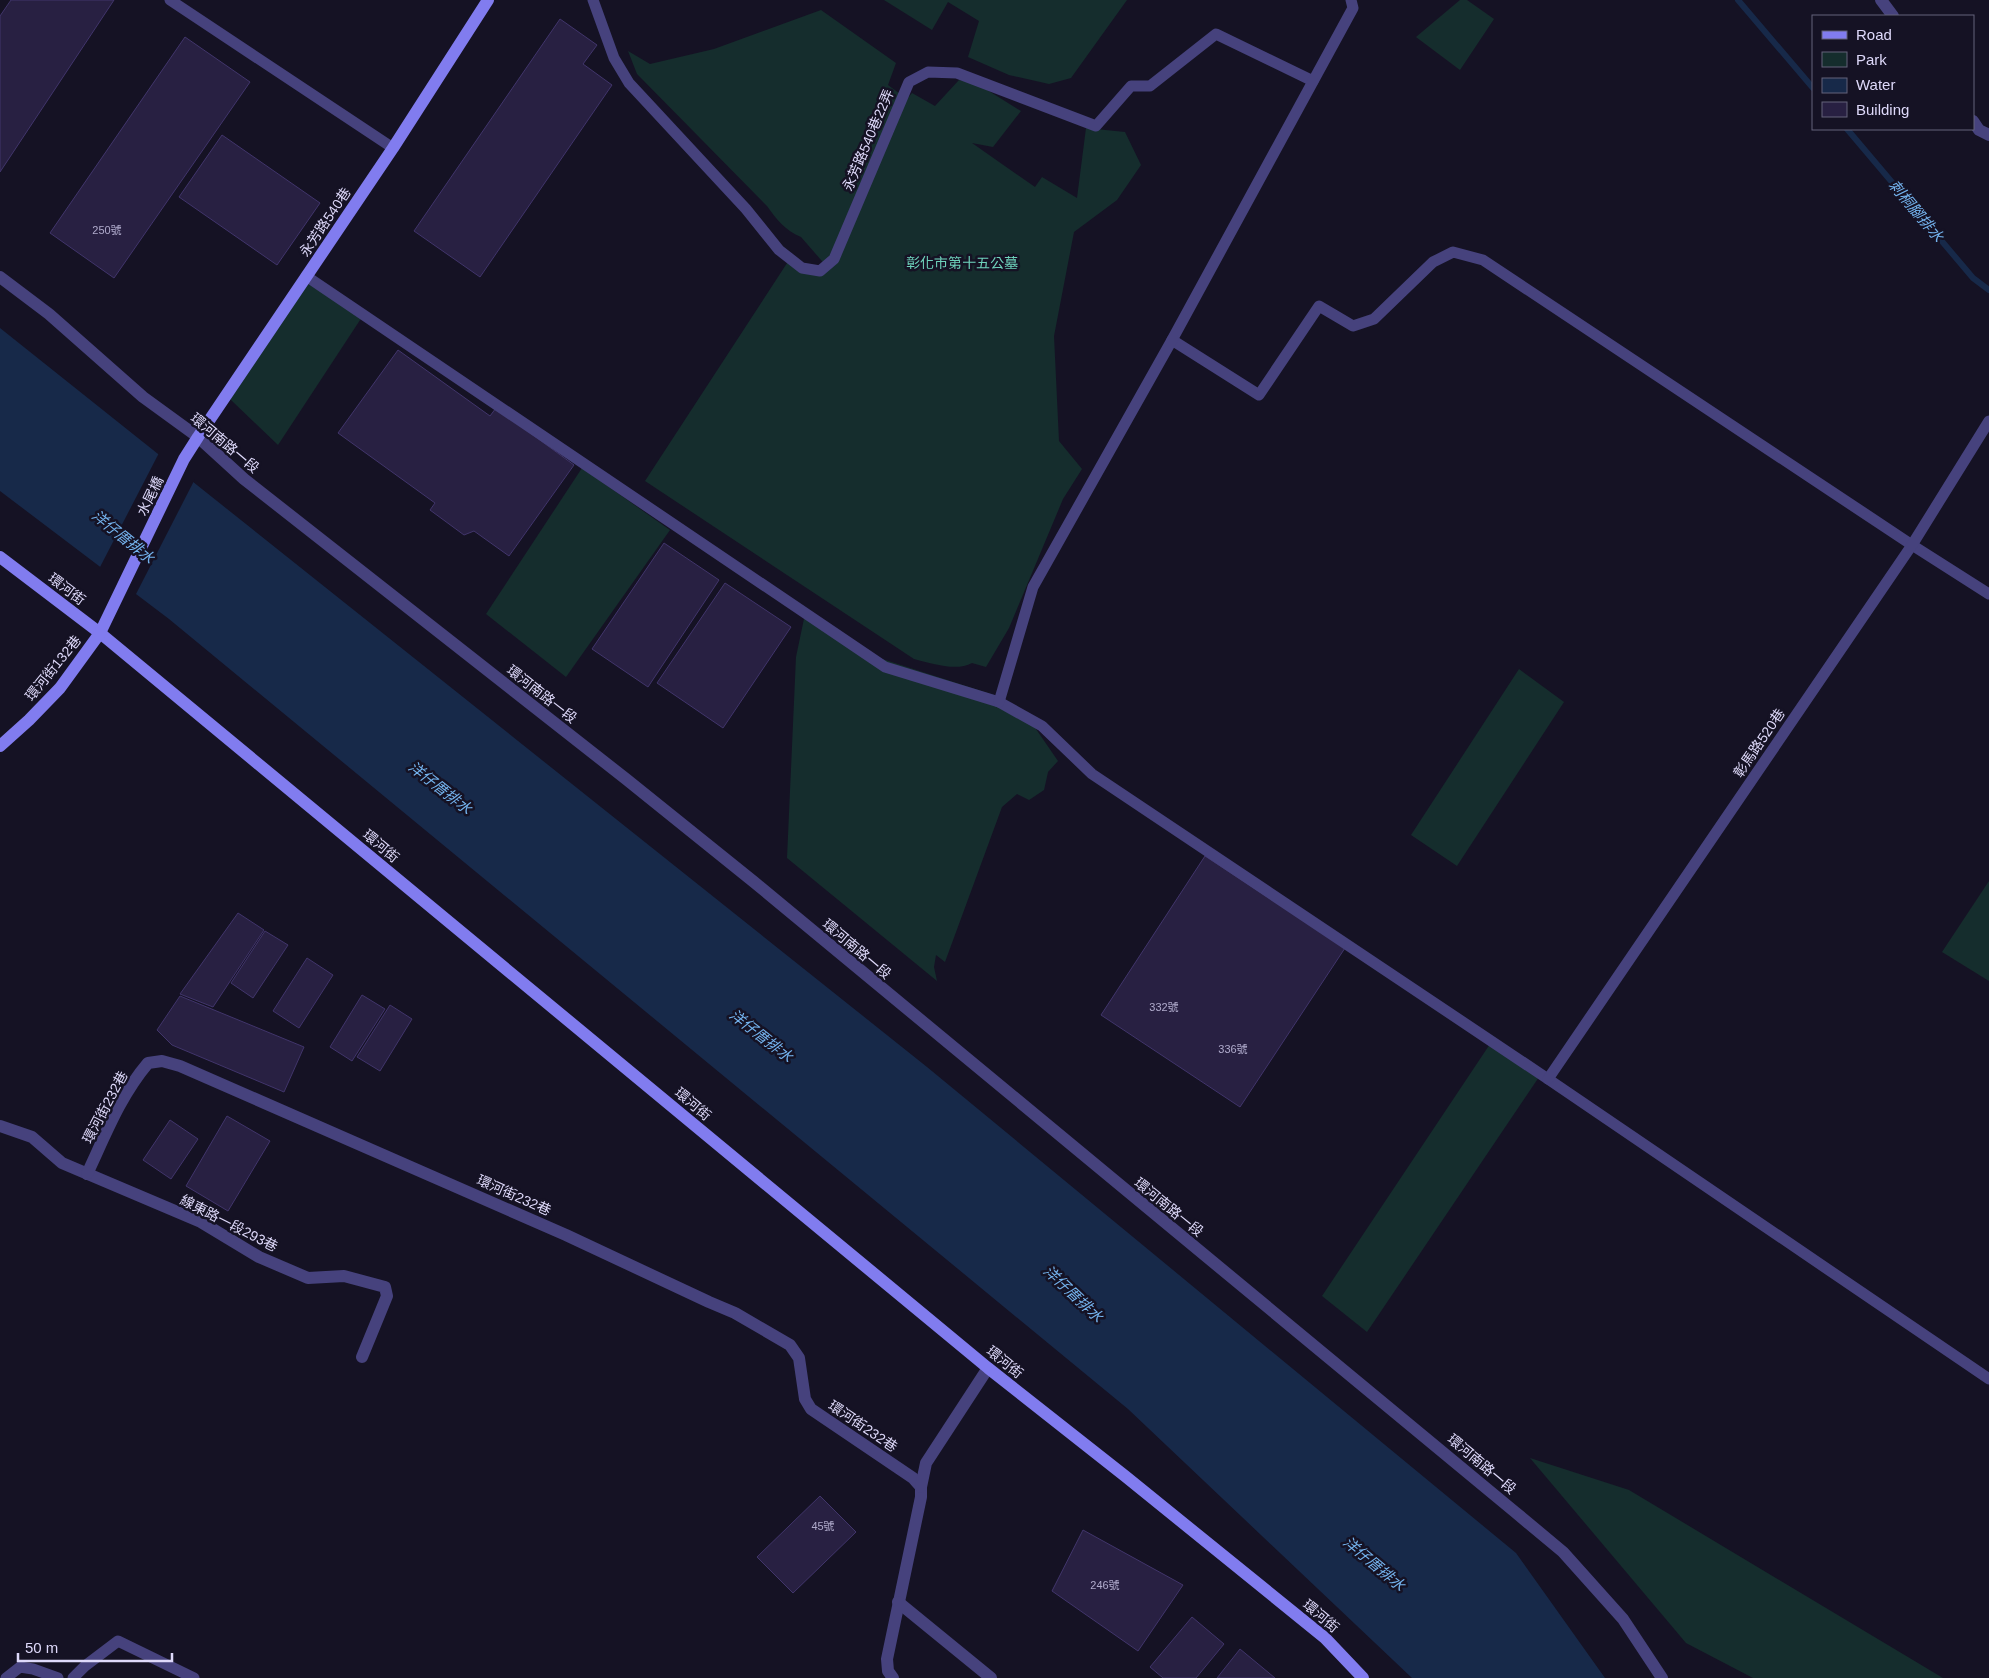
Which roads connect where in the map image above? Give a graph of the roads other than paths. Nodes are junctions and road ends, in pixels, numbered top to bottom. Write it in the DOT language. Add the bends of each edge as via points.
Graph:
graph roads {
  1 [pos="170,0"];
  2 [pos="488,0"];
  3 [pos="593,0"];
  4 [pos="1351,0"];
  5 [pos="1881,0"];
  6 [pos="1892,15"];
  7 [pos="1313,82"];
  8 [pos="1974,122"];
  9 [pos="1989,135"];
  10 [pos="393,148"];
  11 [pos="306,276"];
  12 [pos="0,277"];
  13 [pos="1172,340"];
  14 [pos="1989,421"];
  15 [pos="198,437"];
  16 [pos="184,459"];
  17 [pos="1912,545"];
  18 [pos="0,557"];
  19 [pos="1989,594"];
  20 [pos="116,599"];
  21 [pos="100,633"];
  22 [pos="998,702"];
  23 [pos="0,746"];
  24 [pos="1548,1079"];
  25 [pos="0,1126"];
  26 [pos="87,1174"];
  27 [pos="362,1358"];
  28 [pos="988,1368"];
  29 [pos="1989,1379"];
  30 [pos="921,1487"];
  31 [pos="898,1602"];
  32 [pos="6,1678"];
  33 [pos="58,1678"];
  34 [pos="73,1678"];
  35 [pos="194,1678"];
  36 [pos="893,1678"];
  37 [pos="991,1678"];
  38 [pos="1363,1678"];
  39 [pos="1662,1678"];
  1 -- 10 [label="lane"];
  2 -- 10 [label="street, 永芳路540巷"];
  3 -- 7 [label="lane, 永芳路540巷22弄" via="614,58 629,83 746,209 779,250 802,268 820,271 834,259 909,82 928,72 957,73 1096,126 1131,86 1150,86 1216,34"];
  4 -- 7 [label="lane" via="1353,8"];
  5 -- 6 [label="street"];
  7 -- 13 [label="lane"];
  8 -- 9 [label="street" via="1979,130"];
  10 -- 11 [label="street, 永芳路540巷"];
  11 -- 15 [label="street, 永芳路540巷"];
  11 -- 22 [label="lane" via="885,666"];
  12 -- 15 [label="street, 環河南路一段" via="49,314 143,397"];
  13 -- 17 [label="lane" via="1259,395 1319,306 1353,326 1374,319 1433,262 1453,252 1482,260"];
  13 -- 22 [label="lane" via="1033,587"];
  14 -- 17 [label="lane, 彰馬路520巷"];
  15 -- 16 [label="street, 永芳路540巷"];
  15 -- 39 [label="street, 環河南路一段" via="251,485 746,876 1563,1552 1623,1619"];
  16 -- 20 [label="street, 水尾橋"];
  17 -- 19 [label="lane"];
  17 -- 24 [label="lane, 彰馬路520巷"];
  18 -- 21 [label="street, 環河街"];
  20 -- 21 [label="street, 環河街132巷"];
  21 -- 23 [label="street, 環河街132巷" via="60,688"];
  21 -- 28 [label="street, 環河街"];
  22 -- 24 [label="lane" via="1042,726 1092,774"];
  24 -- 29 [label="lane"];
  25 -- 26 [label="street, 線東路一段293巷" via="32,1137 62,1163"];
  26 -- 27 [label="street, 線東路一段293巷" via="201,1222 259,1257 308,1278 344,1276 385,1287 387,1296"];
  26 -- 30 [label="street, 環河街232巷" via="116,1110 148,1063 162,1061 180,1066 566,1235 735,1313 790,1345 800,1358 805,1398 811,1409 913,1478"];
  28 -- 30 [label="street" via="926,1463"];
  28 -- 38 [label="street, 環河街" via="1325,1638"];
  30 -- 31 [label="street"];
  31 -- 36 [label="street" via="887,1660 888,1671"];
  31 -- 37 [label="street"];
  32 -- 33 [label="lane" via="20,1667"];
  34 -- 35 [label="lane" via="118,1641"];
}
